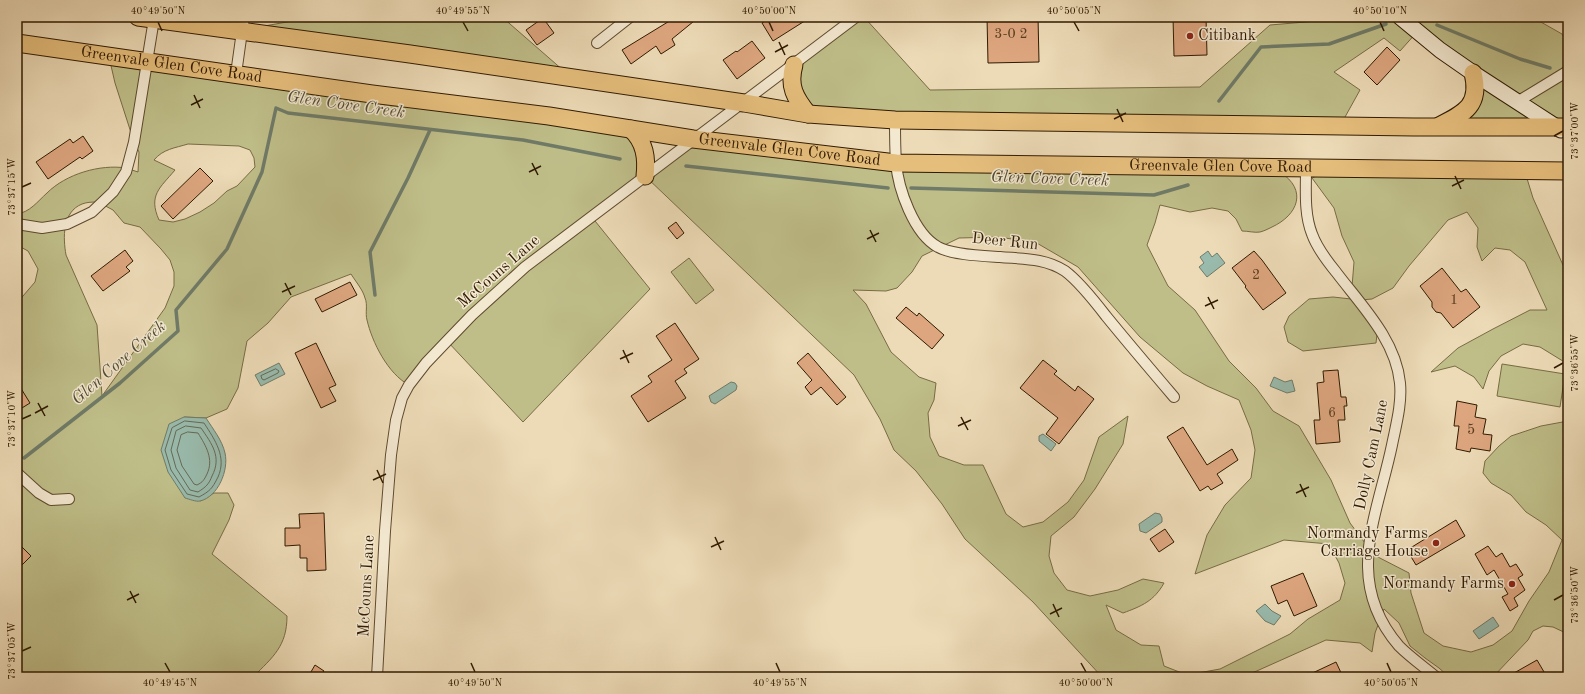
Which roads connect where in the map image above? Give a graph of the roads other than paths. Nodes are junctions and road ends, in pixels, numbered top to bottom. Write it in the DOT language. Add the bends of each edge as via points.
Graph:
graph roads {
  1 [pos="630,17"];
  2 [pos="856,17"];
  3 [pos="1400,17"];
  4 [pos="146,18"];
  5 [pos="243,24"];
  6 [pos="17,43"];
  7 [pos="597,43"];
  8 [pos="147,62"];
  9 [pos="794,65"];
  10 [pos="1568,72"];
  11 [pos="1473,73"];
  12 [pos="236,74"];
  13 [pos="1517,102"];
  14 [pos="744,103"];
  15 [pos="808,114"];
  16 [pos="895,120"];
  17 [pos="1436,127"];
  18 [pos="631,129"];
  19 [pos="1564,129"];
  20 [pos="693,139"];
  21 [pos="896,163"];
  22 [pos="1306,169"];
  23 [pos="1568,171"];
  24 [pos="645,176"];
  25 [pos="17,224"];
  26 [pos="1174,397"];
  27 [pos="17,473"];
  28 [pos="69,499"];
  29 [pos="377,677"];
  30 [pos="1436,677"];
  1 -- 7 [label="street"];
  2 -- 9 [label="street, McCouns Lane"];
  3 -- 11 [label="main road"];
  4 -- 5 [label="main road"];
  4 -- 8 [label="street"];
  5 -- 12 [label="street"];
  5 -- 14 [label="main road"];
  6 -- 8 [label="main road, Greenvale Glen Cove Road"];
  8 -- 12 [label="main road, Greenvale Glen Cove Road"];
  8 -- 25 [label="street" via="134,142 126,172 113,192 92,212 67,224 42,228"];
  9 -- 14 [label="street, McCouns Lane"];
  9 -- 15 [label="main road" via="791,80 793,88"];
  10 -- 13 [label="street"];
  11 -- 13 [label="main road"];
  11 -- 17 [label="main road" via="1476,93 1469,108"];
  12 -- 18 [label="main road, Greenvale Glen Cove Road"];
  13 -- 19 [label="main road"];
  14 -- 15 [label="main road"];
  14 -- 20 [label="street, McCouns Lane"];
  15 -- 16 [label="main road"];
  16 -- 17 [label="main road"];
  16 -- 21 [label="street, Deer Run"];
  17 -- 19 [label="main road"];
  18 -- 20 [label="main road, Greenvale Glen Cove Road"];
  18 -- 24 [label="main road" via="637,134 644,149"];
  20 -- 21 [label="main road, Greenvale Glen Cove Road"];
  20 -- 24 [label="street, McCouns Lane"];
  21 -- 22 [label="main road, Greenvale Glen Cove Road"];
  21 -- 26 [label="street, Deer Run" via="904,198 919,229 928,239 948,251 1036,260 1049,263 1066,272 1093,300"];
  22 -- 23 [label="main road, Greenvale Glen Cove Road"];
  22 -- 30 [label="street, Dolly Cam Lane" via="1307,217 1311,234 1318,248 1378,327 1392,352 1399,374 1399,414 1370,533 1368,551 1368,578 1374,604 1385,627 1400,646"];
  24 -- 29 [label="street, McCouns Lane" via="525,267 426,363 402,398 390,455"];
  27 -- 28 [label="street" via="51,500"];
}
